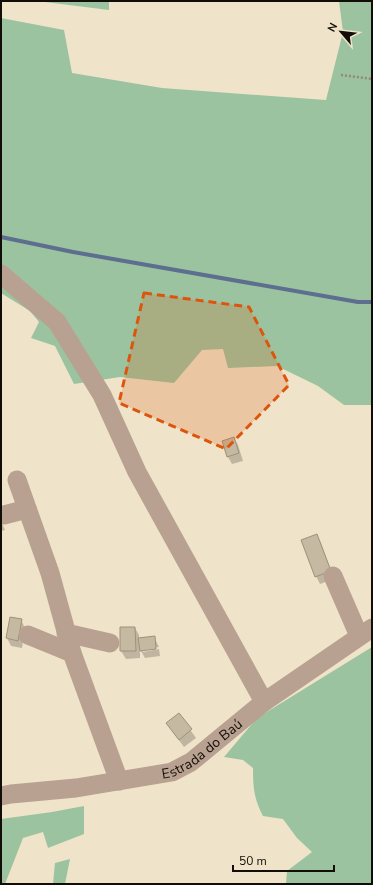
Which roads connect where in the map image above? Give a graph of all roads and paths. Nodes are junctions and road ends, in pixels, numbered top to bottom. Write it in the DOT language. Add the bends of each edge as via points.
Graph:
graph roads {
  1 [pos="341,75"];
  2 [pos="372,79"];
  3 [pos="1,274"];
  4 [pos="17,480"];
  5 [pos="27,509"];
  6 [pos="4,515"];
  7 [pos="333,576"];
  8 [pos="366,632"];
  9 [pos="66,633"];
  10 [pos="28,635"];
  11 [pos="110,643"];
  12 [pos="72,653"];
  13 [pos="264,702"];
  14 [pos="119,781"];
  15 [pos="4,791"];
  1 -- 2 [label="path"];
  3 -- 13 [label="street" via="57,322 86,368 102,395 137,472"];
  4 -- 5 [label="street"];
  5 -- 6 [label="street"];
  5 -- 9 [label="street" via="50,573"];
  7 -- 8 [label="street"];
  8 -- 13 [label="street, Estrada do Baú"];
  9 -- 11 [label="street"];
  9 -- 12 [label="street"];
  10 -- 12 [label="street"];
  12 -- 14 [label="street"];
  13 -- 14 [label="street, Estrada do Baú" via="191,762 172,772"];
  14 -- 15 [label="street, Estrada do Baú" via="76,788"];
}
